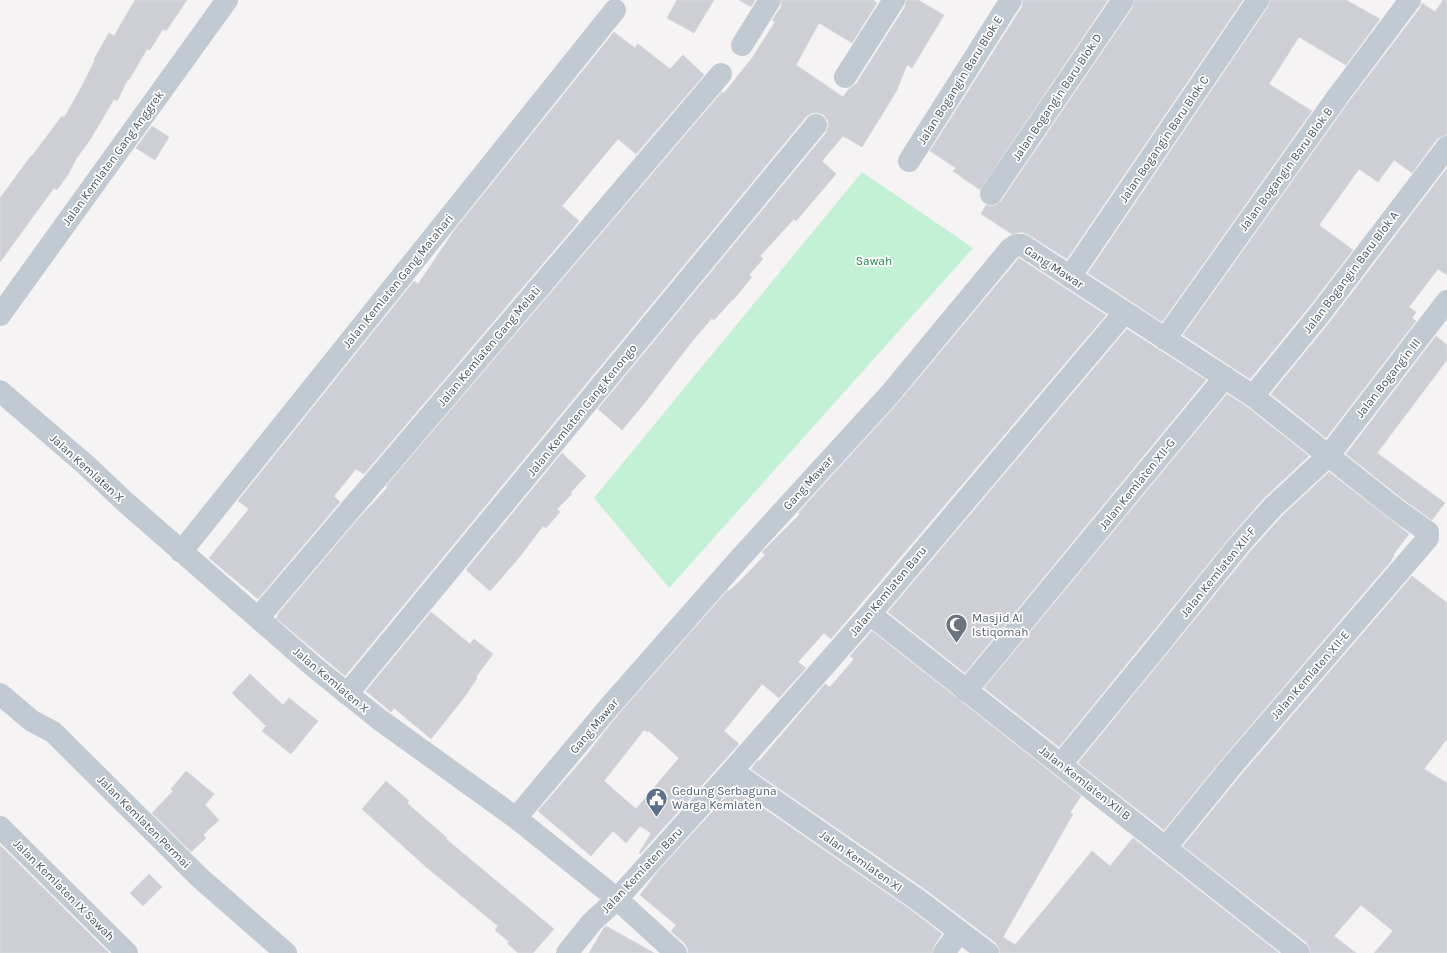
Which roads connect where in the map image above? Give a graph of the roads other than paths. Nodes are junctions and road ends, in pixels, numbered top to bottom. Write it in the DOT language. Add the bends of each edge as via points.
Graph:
graph roads {
  1 [pos="227,0"];
  2 [pos="770,0"];
  3 [pos="894,0"];
  4 [pos="1011,0"];
  5 [pos="1123,0"];
  6 [pos="1258,0"];
  7 [pos="1410,0"];
  8 [pos="615,10"];
  9 [pos="742,45"];
  10 [pos="721,74"];
  11 [pos="845,77"];
  12 [pos="816,125"];
  13 [pos="1447,146"];
  14 [pos="909,161"];
  15 [pos="991,194"];
  16 [pos="1070,277"];
  17 [pos="1447,301"];
  18 [pos="1124,313"];
  19 [pos="0,315"];
  20 [pos="1165,339"];
  21 [pos="1225,377"];
  22 [pos="0,391"];
  23 [pos="1253,396"];
  24 [pos="1328,455"];
  25 [pos="181,552"];
  26 [pos="870,614"];
  27 [pos="258,618"];
  28 [pos="966,691"];
  29 [pos="0,694"];
  30 [pos="347,694"];
  31 [pos="1060,764"];
  32 [pos="732,771"];
  33 [pos="516,818"];
  34 [pos="0,827"];
  35 [pos="1166,847"];
  36 [pos="617,899"];
  37 [pos="959,932"];
  38 [pos="127,953"];
  39 [pos="286,953"];
  40 [pos="567,953"];
  41 [pos="676,953"];
  42 [pos="944,953"];
  43 [pos="988,953"];
  44 [pos="1299,953"];
  1 -- 19 [label="street, Jalan Kemlaten Gang Anggrek"];
  2 -- 9 [label="street"];
  3 -- 11 [label="street"];
  4 -- 14 [label="street, Jalan Bogangin Baru Blok E"];
  5 -- 15 [label="street, Jalan Bogangin Baru Blok D"];
  6 -- 16 [label="street, Jalan Bogangin Baru Blok C"];
  7 -- 20 [label="street, Jalan Bogangin Baru Blok B" via="1338,96"];
  8 -- 25 [label="street, Jalan Kemlaten Gang Matahari"];
  10 -- 27 [label="street, Jalan Kemlaten Gang Melati"];
  12 -- 30 [label="street, Jalan Kemlaten Gang Kenongo"];
  13 -- 23 [label="street, Jalan Bogangin Baru Blok A" via="1319,316"];
  16 -- 18 [label="street, Gang Mawar"];
  16 -- 33 [label="street, Gang Mawar" via="1022,245 1010,249 889,395 741,556"];
  17 -- 24 [label="street, Jalan Bogangin III"];
  18 -- 20 [label="street"];
  18 -- 26 [label="street, Jalan Kemlaten Baru"];
  20 -- 21 [label="street"];
  21 -- 23 [label="street"];
  21 -- 28 [label="street, Jalan Kemlaten XII-G"];
  22 -- 25 [label="street, Jalan Kemlaten X"];
  23 -- 24 [label="street"];
  24 -- 31 [label="street, Jalan Kemlaten XII-F" via="1272,507 1239,545"];
  24 -- 35 [label="street, Jalan Kemlaten XII-E" via="1428,532 1428,538"];
  25 -- 27 [label="street, Jalan Kemlaten X"];
  26 -- 28 [label="street, Jalan Kemlaten XII B"];
  26 -- 32 [label="street, Jalan Kemlaten Baru"];
  27 -- 30 [label="street, Jalan Kemlaten X"];
  28 -- 31 [label="street, Jalan Kemlaten XII B"];
  29 -- 39 [label="street, Jalan Kemlaten Permai" via="32,722 53,732 200,878"];
  30 -- 33 [label="street, Jalan Kemlaten X"];
  31 -- 35 [label="street, Jalan Kemlaten XII B"];
  32 -- 36 [label="street, Jalan Kemlaten Baru"];
  32 -- 37 [label="street, Jalan Kemlaten XI" via="918,900"];
  33 -- 36 [label="street, Jalan Kemlaten X"];
  34 -- 38 [label="street, Jalan Kemlaten IX Sawah"];
  35 -- 44 [label="street, Jalan Kemlaten XII B"];
  36 -- 40 [label="street, Jalan Kemlaten Baru" via="592,922"];
  36 -- 41 [label="street, Jalan Kemlaten X"];
  37 -- 42 [label="street"];
  37 -- 43 [label="street, Jalan Kemlaten XI"];
}
